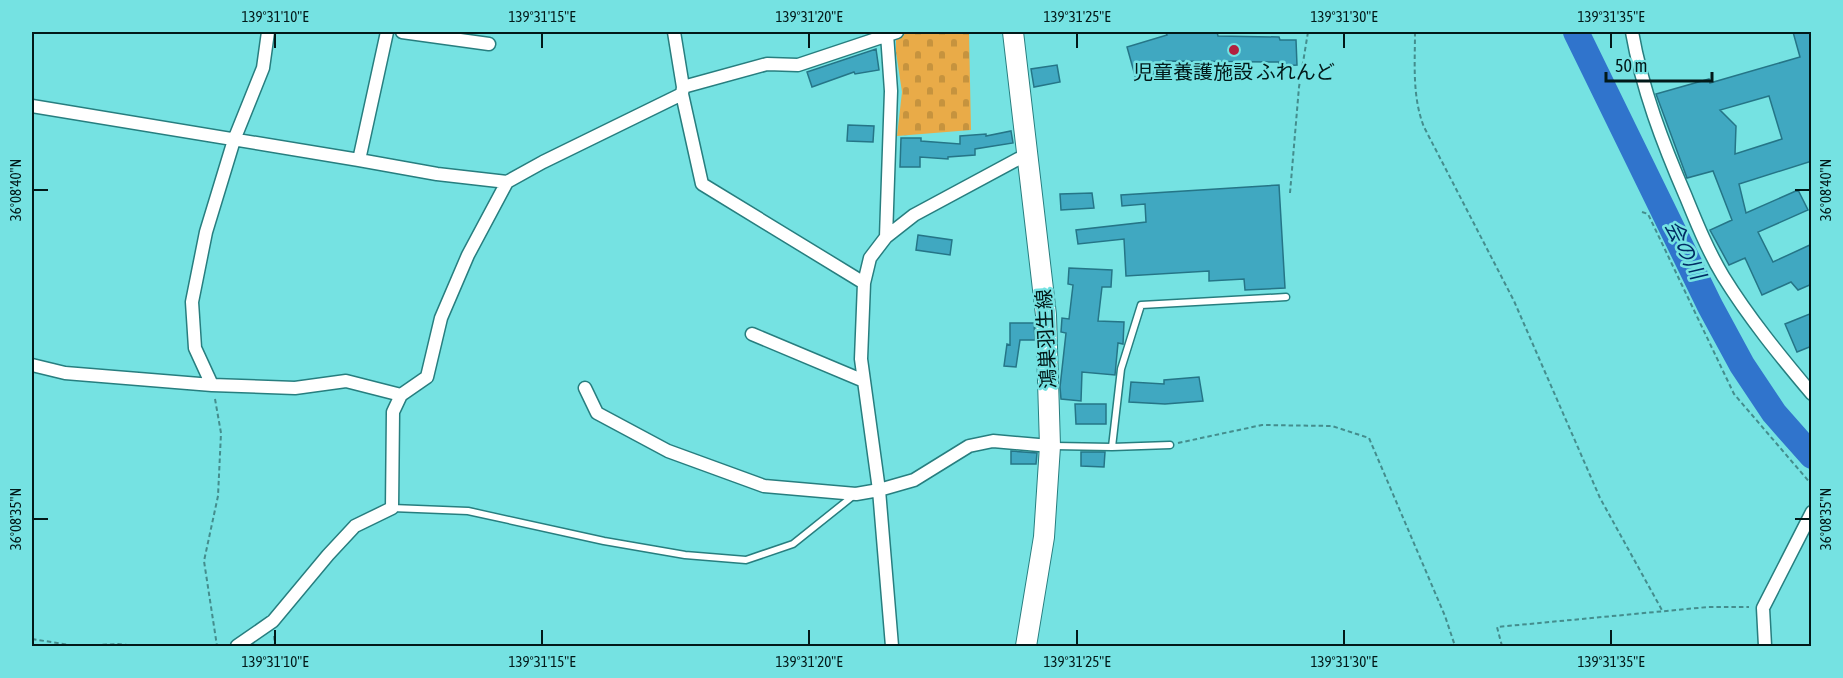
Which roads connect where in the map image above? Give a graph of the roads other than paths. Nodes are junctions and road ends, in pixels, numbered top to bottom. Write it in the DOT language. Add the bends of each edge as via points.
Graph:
graph roads {
  1 [pos="268,32"];
  2 [pos="387,32"];
  3 [pos="402,32"];
  4 [pos="674,32"];
  5 [pos="1013,32"];
  6 [pos="1632,32"];
  7 [pos="892,33"];
  8 [pos="489,44"];
  9 [pos="682,91"];
  10 [pos="32,106"];
  11 [pos="234,140"];
  12 [pos="1028,156"];
  13 [pos="359,160"];
  14 [pos="507,182"];
  15 [pos="886,237"];
  16 [pos="864,283"];
  17 [pos="1286,297"];
  18 [pos="752,334"];
  19 [pos="32,365"];
  20 [pos="864,381"];
  21 [pos="212,385"];
  22 [pos="585,388"];
  23 [pos="1812,394"];
  24 [pos="400,395"];
  25 [pos="1170,445"];
  26 [pos="1050,446"];
  27 [pos="1112,447"];
  28 [pos="879,490"];
  29 [pos="856,494"];
  30 [pos="392,508"];
  31 [pos="1812,512"];
  32 [pos="237,646"];
  33 [pos="892,646"];
  34 [pos="1026,646"];
  35 [pos="1765,646"];
  1 -- 11 [label="street" via="263,68"];
  2 -- 13 [label="street"];
  3 -- 8 [label="street"];
  4 -- 9 [label="street"];
  5 -- 12 [label="main road, 鴻巣羽生線"];
  6 -- 23 [label="street" via="1650,106 1701,233 1723,276 1766,338"];
  7 -- 9 [label="street" via="798,65 767,64"];
  7 -- 15 [label="street"];
  9 -- 14 [label="street"];
  9 -- 16 [label="street" via="702,184"];
  10 -- 11 [label="street"];
  11 -- 13 [label="street"];
  11 -- 21 [label="street" via="206,232 192,302 195,348"];
  12 -- 15 [label="street" via="914,215"];
  12 -- 26 [label="main road, 鴻巣羽生線" via="1047,315"];
  13 -- 14 [label="street"];
  14 -- 24 [label="street" via="468,255 441,318 427,377"];
  15 -- 16 [label="street" via="870,258"];
  16 -- 20 [label="street"];
  17 -- 27 [label="lane" via="1141,305 1121,369"];
  18 -- 20 [label="street"];
  19 -- 21 [label="street" via="65,373"];
  20 -- 28 [label="street"];
  21 -- 24 [label="street" via="295,388 346,381"];
  22 -- 29 [label="street" via="597,413 668,451 764,486"];
  24 -- 30 [label="street" via="393,412"];
  25 -- 27 [label="lane"];
  26 -- 27 [label="lane"];
  26 -- 28 [label="street" via="993,441 969,446 914,480"];
  26 -- 34 [label="main road, 鴻巣羽生線" via="1044,537"];
  28 -- 29 [label="street"];
  28 -- 33 [label="street"];
  29 -- 30 [label="lane" via="793,544 746,560 685,555 604,541 468,511"];
  30 -- 32 [label="street" via="355,526 273,621"];
  31 -- 35 [label="street" via="1763,608"];
}
